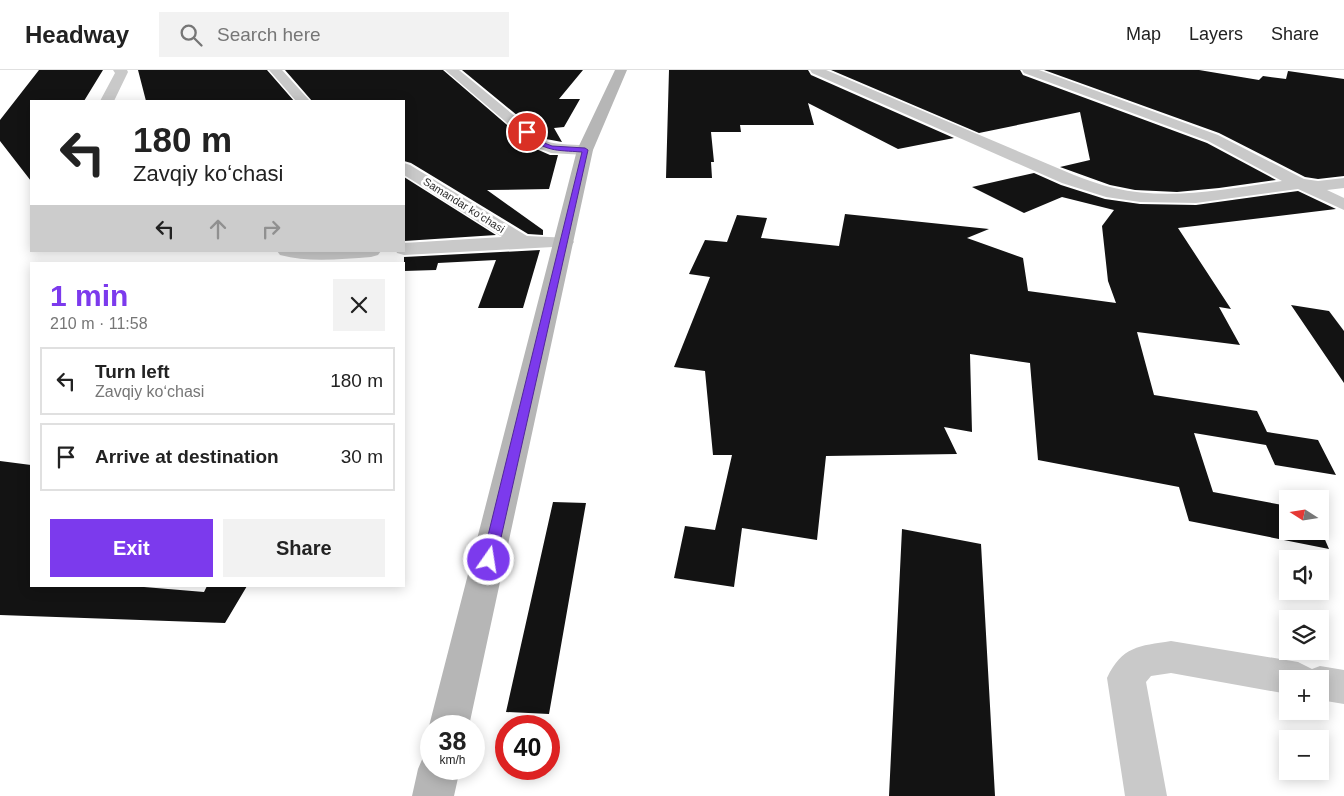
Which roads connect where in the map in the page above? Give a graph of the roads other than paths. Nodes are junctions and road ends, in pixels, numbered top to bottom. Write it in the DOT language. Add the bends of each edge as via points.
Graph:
graph roads {
  1 [pos="119,70"];
  2 [pos="275,70"];
  3 [pos="450,70"];
  4 [pos="621,70"];
  5 [pos="816,70"];
  6 [pos="1028,70"];
  7 [pos="108,100"];
  8 [pos="302,100"];
  9 [pos="585,150"];
  10 [pos="405,169"];
  11 [pos="1344,183"];
  12 [pos="1300,184"];
  13 [pos="1344,205"];
  14 [pos="524,242"];
  15 [pos="564,242"];
  16 [pos="405,249"];
  17 [pos="298,252"];
  18 [pos="354,252"];
  19 [pos="1279,676"];
  20 [pos="1329,684"];
  21 [pos="1344,687"];
  22 [pos="452,715"];
  23 [pos="437,780"];
  24 [pos="433,796"];
  25 [pos="1146,796"];
  1 -- 7 [label="street" via="122,72"];
  2 -- 8 [label="street"];
  3 -- 9 [label="street" via="540,144 551,148"];
  4 -- 9 [label="street"];
  5 -- 12 [label="street" via="1068,179 1112,193 1196,198"];
  6 -- 12 [label="street" via="1213,138"];
  9 -- 15 [label="street"];
  10 -- 14 [label="street, Samandar ko‘chasi"];
  11 -- 12 [label="street"];
  12 -- 13 [label="street"];
  14 -- 15 [label="street"];
  14 -- 16 [label="street"];
  15 -- 22 [label="street"];
  17 -- 18 [label="street"];
  19 -- 25 [label="street" via="1170,658 1140,662 1126,678"];
  20 -- 21 [label="street"];
  23 -- 24 [label="street"];
}
